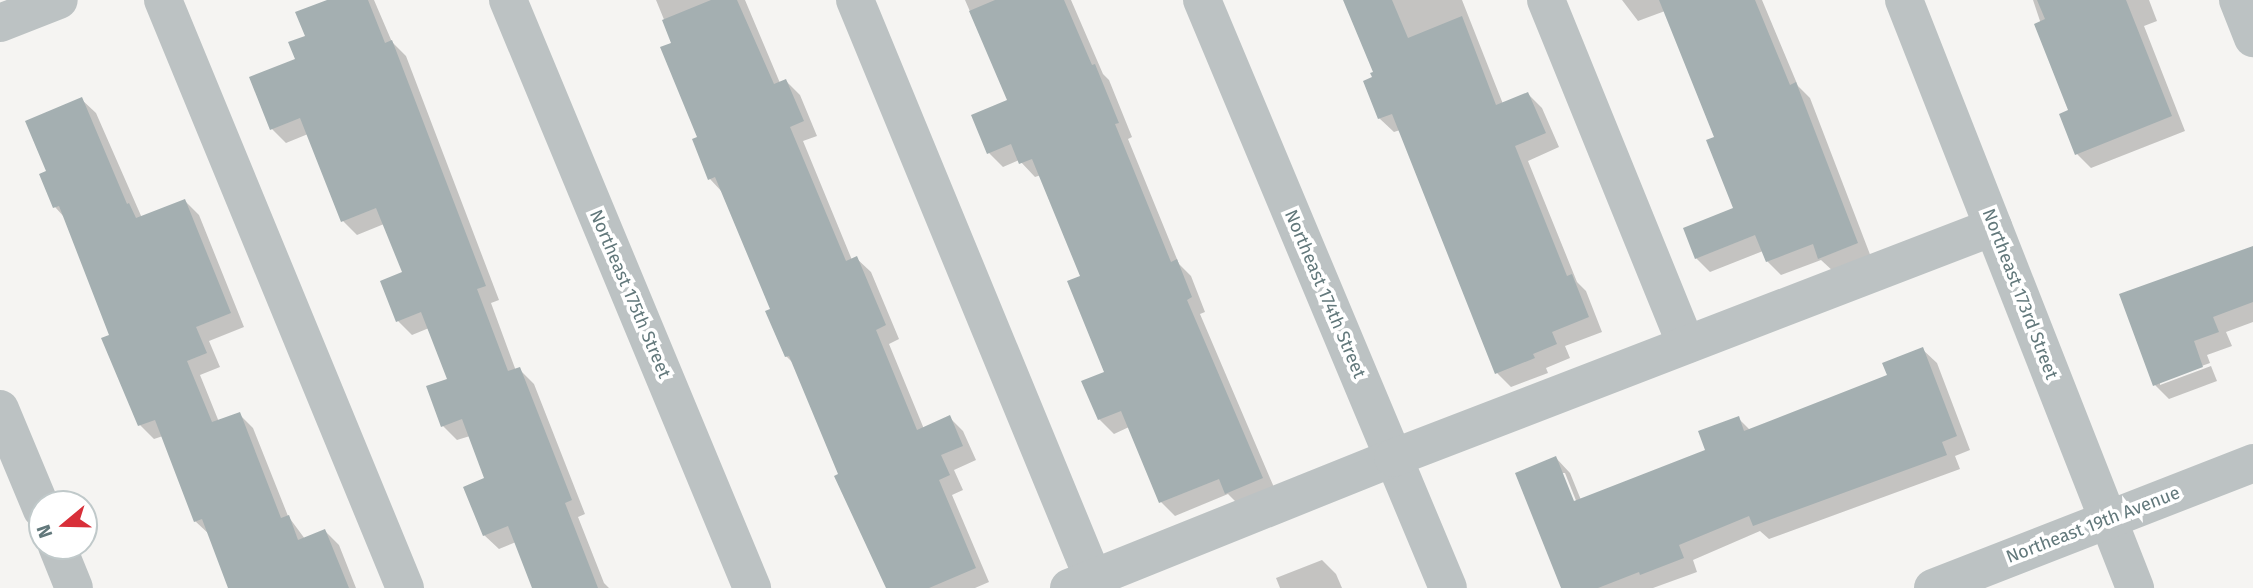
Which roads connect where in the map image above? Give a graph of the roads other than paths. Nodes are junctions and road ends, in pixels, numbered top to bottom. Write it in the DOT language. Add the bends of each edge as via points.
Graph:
graph roads {
  1 [pos="59,0"];
  2 [pos="163,0"];
  3 [pos="508,0"];
  4 [pos="855,0"];
  5 [pos="1202,0"];
  6 [pos="1546,0"];
  7 [pos="1904,0"];
  8 [pos="2238,0"];
  9 [pos="0,23"];
  10 [pos="2253,38"];
  11 [pos="1993,227"];
  12 [pos="1686,345"];
  13 [pos="0,409"];
  14 [pos="1393,458"];
  15 [pos="2253,463"];
  16 [pos="34,490"];
  17 [pos="2108,520"];
  18 [pos="63,560"];
  19 [pos="1081,583"];
  20 [pos="75,588"];
  21 [pos="405,588"];
  22 [pos="752,588"];
  23 [pos="1448,588"];
  24 [pos="1933,588"];
  25 [pos="2135,588"];
  1 -- 9 [label="street"];
  2 -- 21 [label="street"];
  3 -- 22 [label="street, Northeast 175th Street"];
  4 -- 19 [label="street"];
  5 -- 14 [label="street, Northeast 174th Street"];
  6 -- 12 [label="street"];
  7 -- 11 [label="street, Northeast 173rd Street"];
  8 -- 10 [label="street"];
  11 -- 12 [label="street"];
  11 -- 17 [label="street, Northeast 173rd Street"];
  12 -- 14 [label="street"];
  13 -- 16 [label="street"];
  14 -- 19 [label="street"];
  14 -- 23 [label="street, Northeast 174th Street"];
  15 -- 17 [label="street, Northeast 19th Avenue"];
  17 -- 24 [label="street, Northeast 19th Avenue"];
  17 -- 25 [label="street, Northeast 173rd Street"];
  18 -- 20 [label="street"];
}
